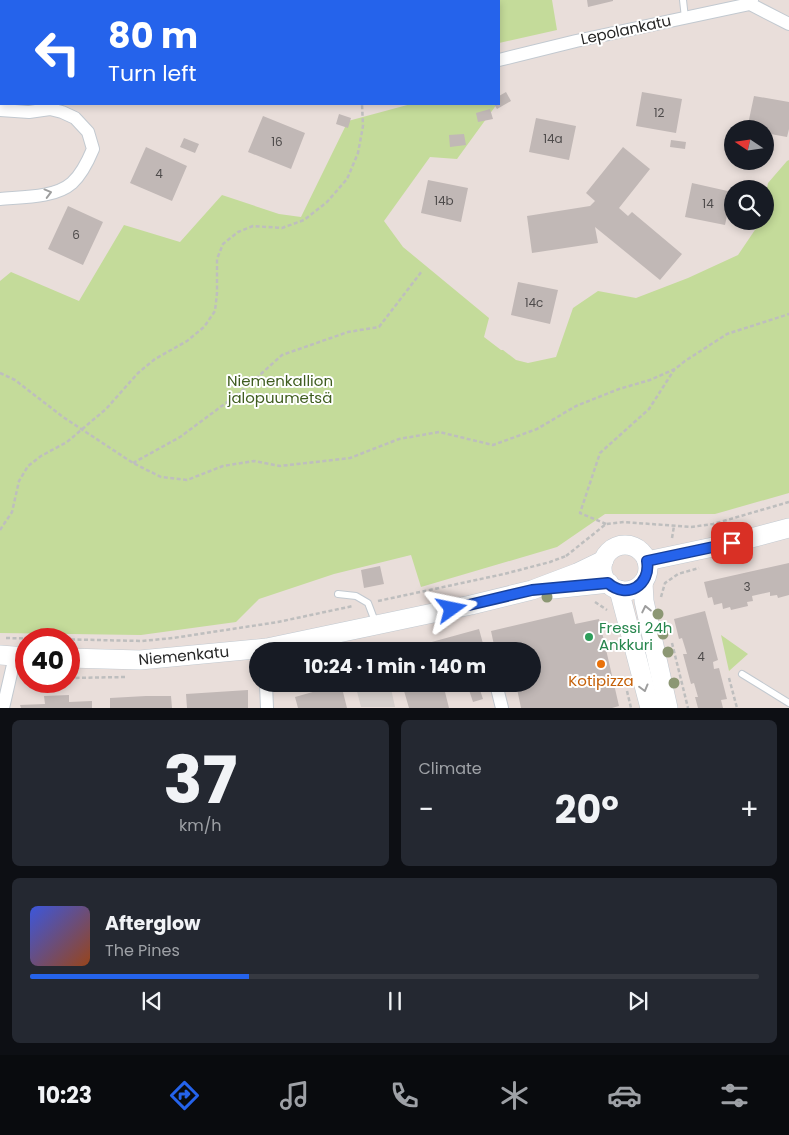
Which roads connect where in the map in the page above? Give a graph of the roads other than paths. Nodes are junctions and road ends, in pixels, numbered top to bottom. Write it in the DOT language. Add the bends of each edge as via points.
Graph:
graph roads {
  1 [pos="683,0"];
  2 [pos="751,2"];
  3 [pos="731,4"];
  4 [pos="685,18"];
  5 [pos="789,24"];
  6 [pos="500,60"];
  7 [pos="51,106"];
  8 [pos="0,110"];
  9 [pos="0,199"];
  10 [pos="789,528"];
  11 [pos="604,560"];
  12 [pos="647,561"];
  13 [pos="642,583"];
  14 [pos="614,586"];
  15 [pos="532,590"];
  16 [pos="338,594"];
  17 [pos="376,625"];
  18 [pos="301,642"];
  19 [pos="249,651"];
  20 [pos="14,656"];
  21 [pos="80,658"];
  22 [pos="742,674"];
  23 [pos="266,692"];
  24 [pos="498,692"];
  25 [pos="789,703"];
  26 [pos="3,708"];
  27 [pos="267,708"];
  28 [pos="502,708"];
  29 [pos="650,708"];
  30 [pos="668,708"];
  1 -- 4 [label="lane"];
  2 -- 3 [label="street, Lepolankatu"];
  2 -- 5 [label="street"];
  3 -- 4 [label="street, Lepolankatu"];
  4 -- 6 [label="street, Lepolankatu"];
  7 -- 8 [label="street" via="29,112"];
  9 -- 7 [label="street, one-way" via="50,194 71,183 85,166 93,149 88,132 75,118"];
  10 -- 12 [label="street"];
  11 -- 12 [label="street" via="614,548 627,545 638,549"];
  11 -- 14 [label="street" via="603,572"];
  11 -- 15 [label="street, Niemenkatu"];
  12 -- 13 [label="street" via="648,573"];
  13 -- 14 [label="street" via="630,590"];
  30 -- 13 [label="street, one-way"];
  14 -- 15 [label="street, Niemenkatu"];
  14 -- 29 [label="street, one-way"];
  15 -- 17 [label="street, Niemenkatu"];
  16 -- 17 [label="lane" via="356,596 368,603"];
  17 -- 18 [label="street, Niemenkatu"];
  19 -- 21 [label="street, Niemenkatu" via="140,660"];
  20 -- 26 [label="street"];
  22 -- 25 [label="lane"];
  23 -- 27 [label="street"];
  24 -- 28 [label="street"];
}
